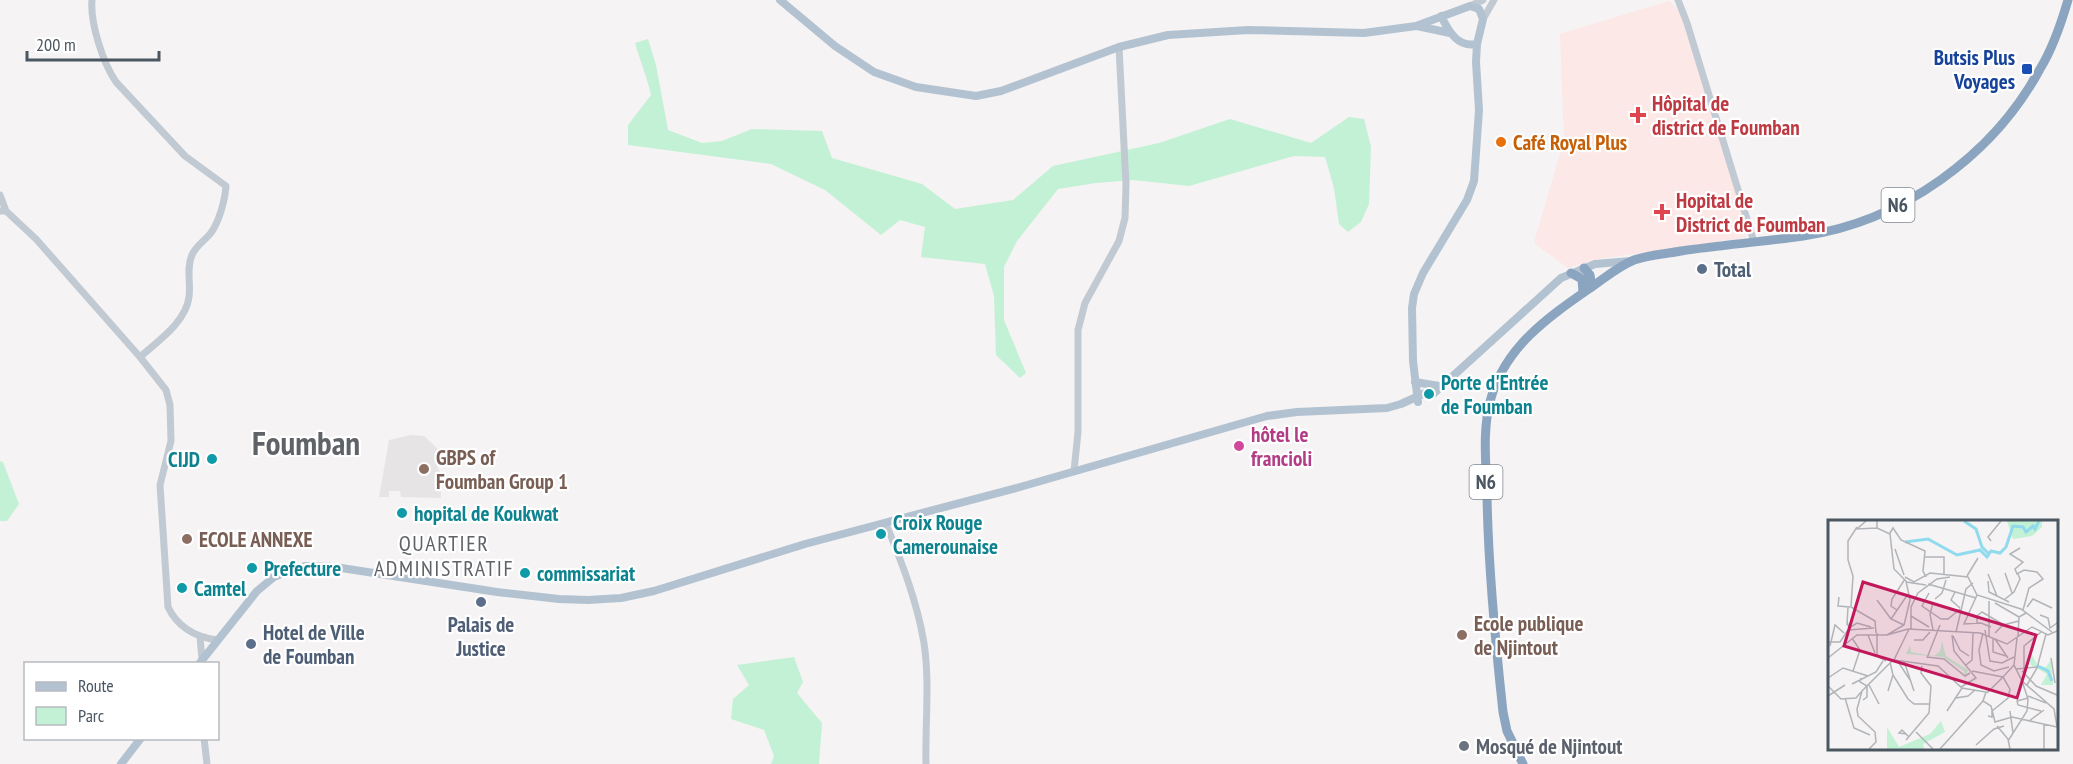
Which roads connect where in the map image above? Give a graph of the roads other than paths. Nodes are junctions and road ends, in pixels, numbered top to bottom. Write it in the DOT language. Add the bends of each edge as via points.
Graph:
graph roads {
  1 [pos="92,0"];
  2 [pos="780,0"];
  3 [pos="1483,0"];
  4 [pos="1678,0"];
  5 [pos="2068,0"];
  6 [pos="1491,2"];
  7 [pos="1470,6"];
  8 [pos="1441,16"];
  9 [pos="1483,19"];
  10 [pos="1416,26"];
  11 [pos="1450,33"];
  12 [pos="1460,42"];
  13 [pos="1477,44"];
  14 [pos="1119,47"];
  15 [pos="1476,62"];
  16 [pos="0,195"];
  17 [pos="3,211"];
  18 [pos="1754,242"];
  19 [pos="1632,261"];
  20 [pos="1584,268"];
  21 [pos="1571,273"];
  22 [pos="1587,290"];
  23 [pos="140,357"];
  24 [pos="1413,382"];
  25 [pos="1443,384"];
  26 [pos="1418,398"];
  27 [pos="1074,471"];
  28 [pos="886,524"];
  29 [pos="200,637"];
  30 [pos="217,640"];
  31 [pos="201,661"];
  32 [pos="139,740"];
  33 [pos="204,740"];
  34 [pos="121,764"];
  35 [pos="207,764"];
  36 [pos="927,764"];
  37 [pos="1523,764"];
  1 -- 23 [label="street" via="95,27 116,82 184,156 225,186 215,225 190,259 186,308 174,327"];
  2 -- 14 [label="main road" via="840,50 874,72 904,84 965,95 1001,91"];
  3 -- 7 [label="street"];
  4 -- 18 [label="street"];
  5 -- 18 [label="highway, N6" via="2049,53 2030,87 1963,162 1894,207 1857,222 1826,232"];
  6 -- 9 [label="street"];
  7 -- 8 [label="main road"];
  7 -- 9 [label="main road" via="1479,9"];
  8 -- 10 [label="main road"];
  8 -- 11 [label="main road"];
  9 -- 13 [label="main road"];
  10 -- 11 [label="main road"];
  10 -- 14 [label="main road" via="1349,34 1214,31 1168,35"];
  11 -- 12 [label="main road"];
  12 -- 13 [label="main road"];
  12 -- 15 [label="main road"];
  13 -- 15 [label="main road"];
  14 -- 27 [label="street" via="1125,218 1119,242 1085,303 1079,324"];
  15 -- 24 [label="main road" via="1479,110 1474,181 1417,286 1412,308"];
  16 -- 17 [label="street"];
  17 -- 23 [label="street" via="36,239"];
  18 -- 19 [label="highway, N6"];
  19 -- 20 [label="main road" via="1604,262"];
  19 -- 22 [label="highway, N6"];
  20 -- 21 [label="main road"];
  20 -- 22 [label="highway" via="1590,275"];
  21 -- 22 [label="highway" via="1582,279"];
  21 -- 25 [label="main road" via="1553,284"];
  22 -- 37 [label="highway, N6" via="1531,332 1510,355 1491,396 1485,430 1489,579 1501,693 1508,731"];
  23 -- 29 [label="street" via="166,390 170,405 171,441 160,485 168,607 184,628"];
  24 -- 25 [label="main road"];
  24 -- 26 [label="main road"];
  24 -- 26 [label="main road"];
  25 -- 26 [label="main road"];
  26 -- 27 [label="main road" via="1375,409 1267,416"];
  27 -- 28 [label="main road"];
  28 -- 30 [label="main road" via="774,553 654,591 612,599 559,599 306,566 285,571 264,584"];
  28 -- 36 [label="street" via="912,591 924,644"];
  29 -- 30 [label="street"];
  29 -- 31 [label="street"];
  30 -- 31 [label="main road"];
  32 -- 34 [label="main road"];
  33 -- 35 [label="street"];
}
